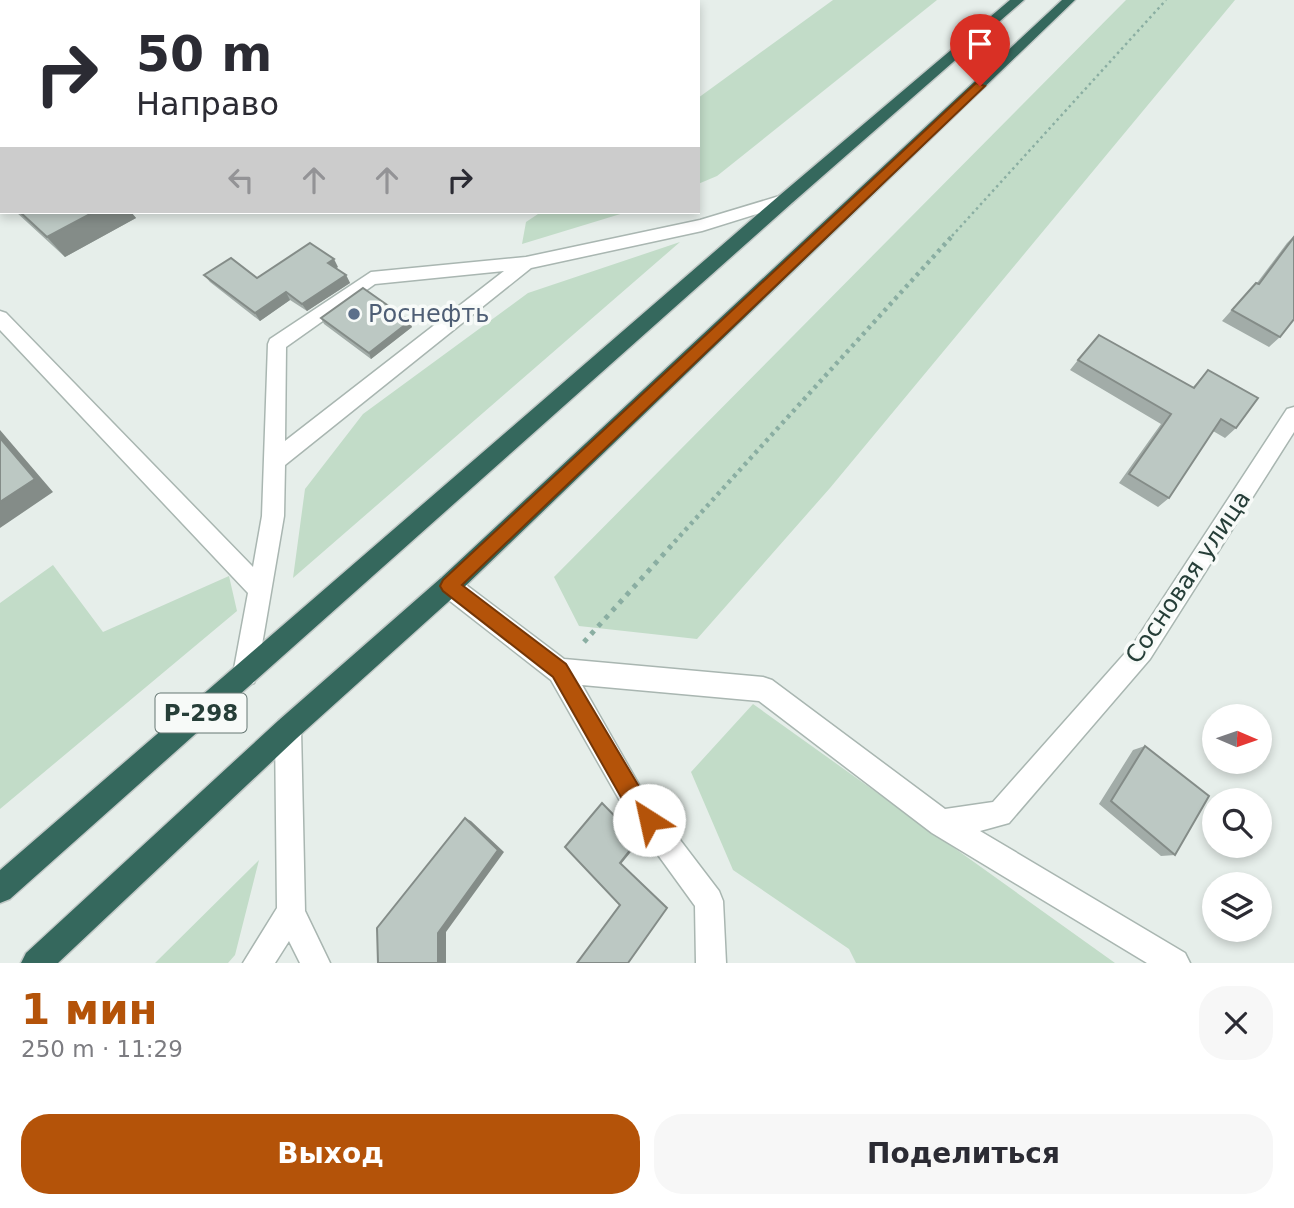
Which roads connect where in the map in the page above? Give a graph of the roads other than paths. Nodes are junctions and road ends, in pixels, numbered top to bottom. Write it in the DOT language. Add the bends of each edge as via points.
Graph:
graph roads {
  1 [pos="1018,0"];
  2 [pos="1069,0"];
  3 [pos="786,199"];
  4 [pos="526,263"];
  5 [pos="0,318"];
  6 [pos="1294,415"];
  7 [pos="275,461"];
  8 [pos="449,586"];
  9 [pos="260,590"];
  10 [pos="559,671"];
  11 [pos="245,674"];
  12 [pos="288,729"];
  13 [pos="942,822"];
  14 [pos="0,889"];
  15 [pos="291,912"];
  16 [pos="36,963"];
  17 [pos="258,963"];
  18 [pos="315,963"];
  19 [pos="711,963"];
  20 [pos="1175,963"];
  1 -- 3 [label="highway, Р-298"];
  2 -- 8 [label="highway, Р-298"];
  3 -- 4 [label="street" via="702,225"];
  3 -- 11 [label="highway, Р-298"];
  4 -- 7 [label="street"];
  4 -- 7 [label="street" via="371,278 277,344"];
  5 -- 9 [label="street"];
  6 -- 13 [label="street, Сосновая улица" via="1133,661 1000,814"];
  7 -- 9 [label="street" via="273,516"];
  8 -- 10 [label="street"];
  8 -- 12 [label="highway, Р-298"];
  9 -- 11 [label="street"];
  10 -- 13 [label="street" via="763,689"];
  10 -- 19 [label="street" via="634,799 709,901"];
  11 -- 14 [label="highway, Р-298"];
  12 -- 15 [label="street"];
  12 -- 16 [label="highway, Р-298"];
  13 -- 20 [label="street"];
  15 -- 17 [label="street"];
  15 -- 18 [label="street"];
}
